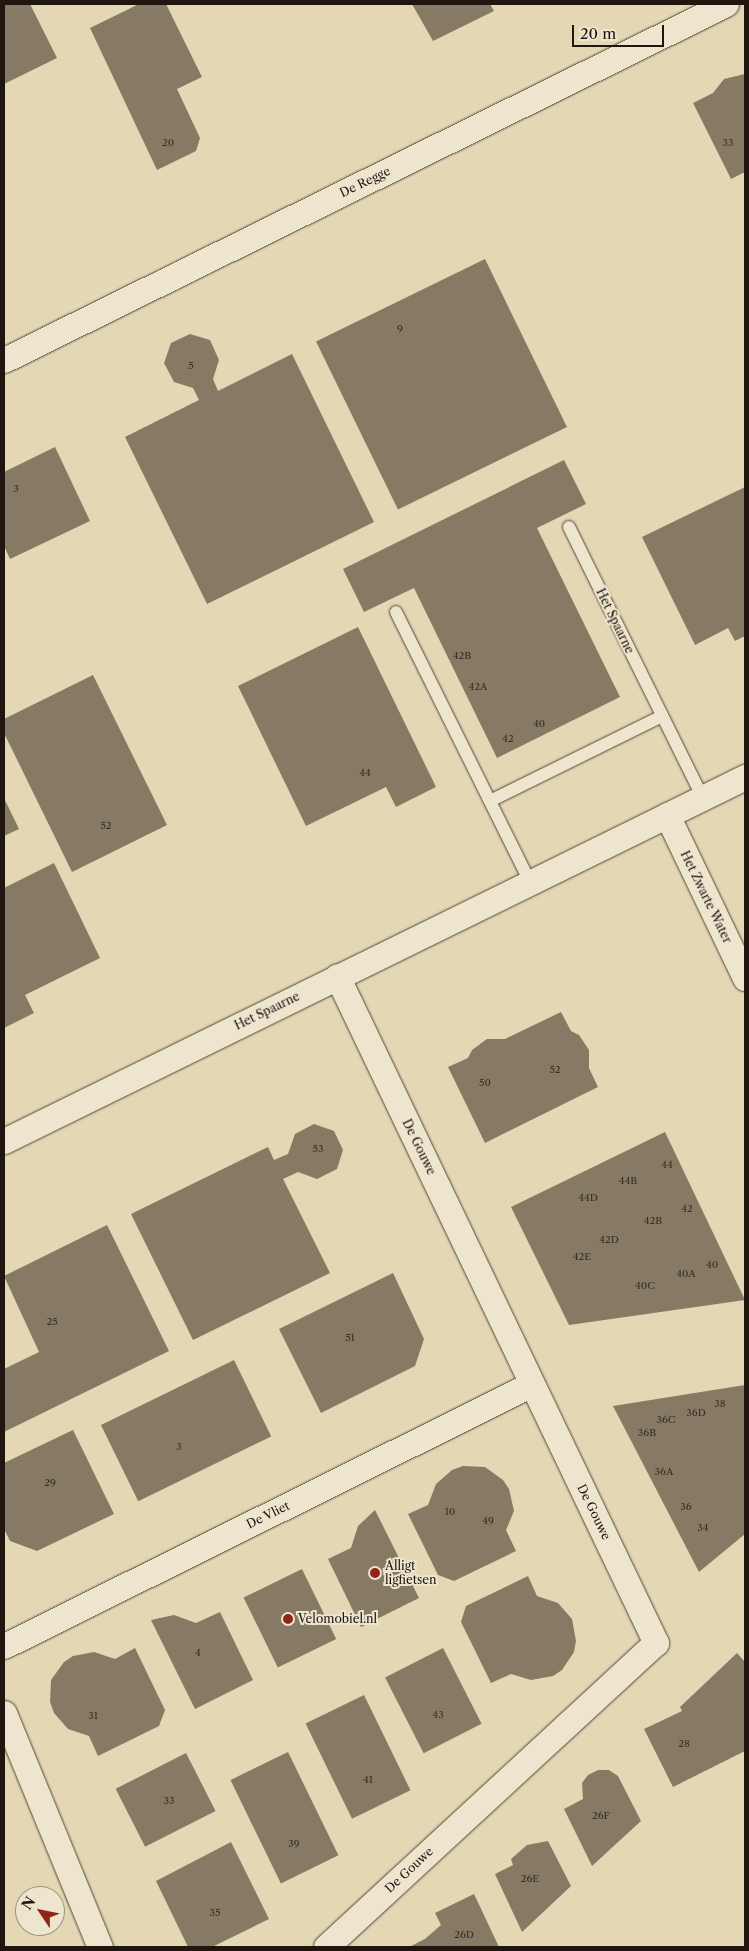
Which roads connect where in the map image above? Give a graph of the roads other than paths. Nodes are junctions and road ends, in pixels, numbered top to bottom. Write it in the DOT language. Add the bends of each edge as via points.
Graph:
graph roads {
  1 [pos="726,4"];
  2 [pos="4,360"];
  3 [pos="569,527"];
  4 [pos="396,612"];
  5 [pos="662,716"];
  6 [pos="745,777"];
  7 [pos="703,798"];
  8 [pos="490,802"];
  9 [pos="667,815"];
  10 [pos="530,882"];
  11 [pos="337,976"];
  12 [pos="745,978"];
  13 [pos="4,1140"];
  14 [pos="532,1384"];
  15 [pos="4,1646"];
  16 [pos="4,1713"];
  17 [pos="100,1947"];
  18 [pos="326,1947"];
  1 -- 2 [label="street, De Regge"];
  3 -- 5 [label="lane, Het Spaarne"];
  4 -- 8 [label="lane"];
  5 -- 7 [label="lane, Het Spaarne"];
  5 -- 8 [label="lane"];
  6 -- 7 [label="street, Het Spaarne"];
  7 -- 9 [label="street, Het Spaarne"];
  8 -- 10 [label="lane"];
  9 -- 10 [label="street, Het Spaarne"];
  9 -- 12 [label="street, Het Zwarte Water"];
  10 -- 11 [label="street, Het Spaarne"];
  11 -- 13 [label="street, Het Spaarne"];
  11 -- 14 [label="street, De Gouwe"];
  14 -- 15 [label="street, De Vliet"];
  14 -- 18 [label="street, De Gouwe" via="656,1643"];
  16 -- 17 [label="street"];
}
